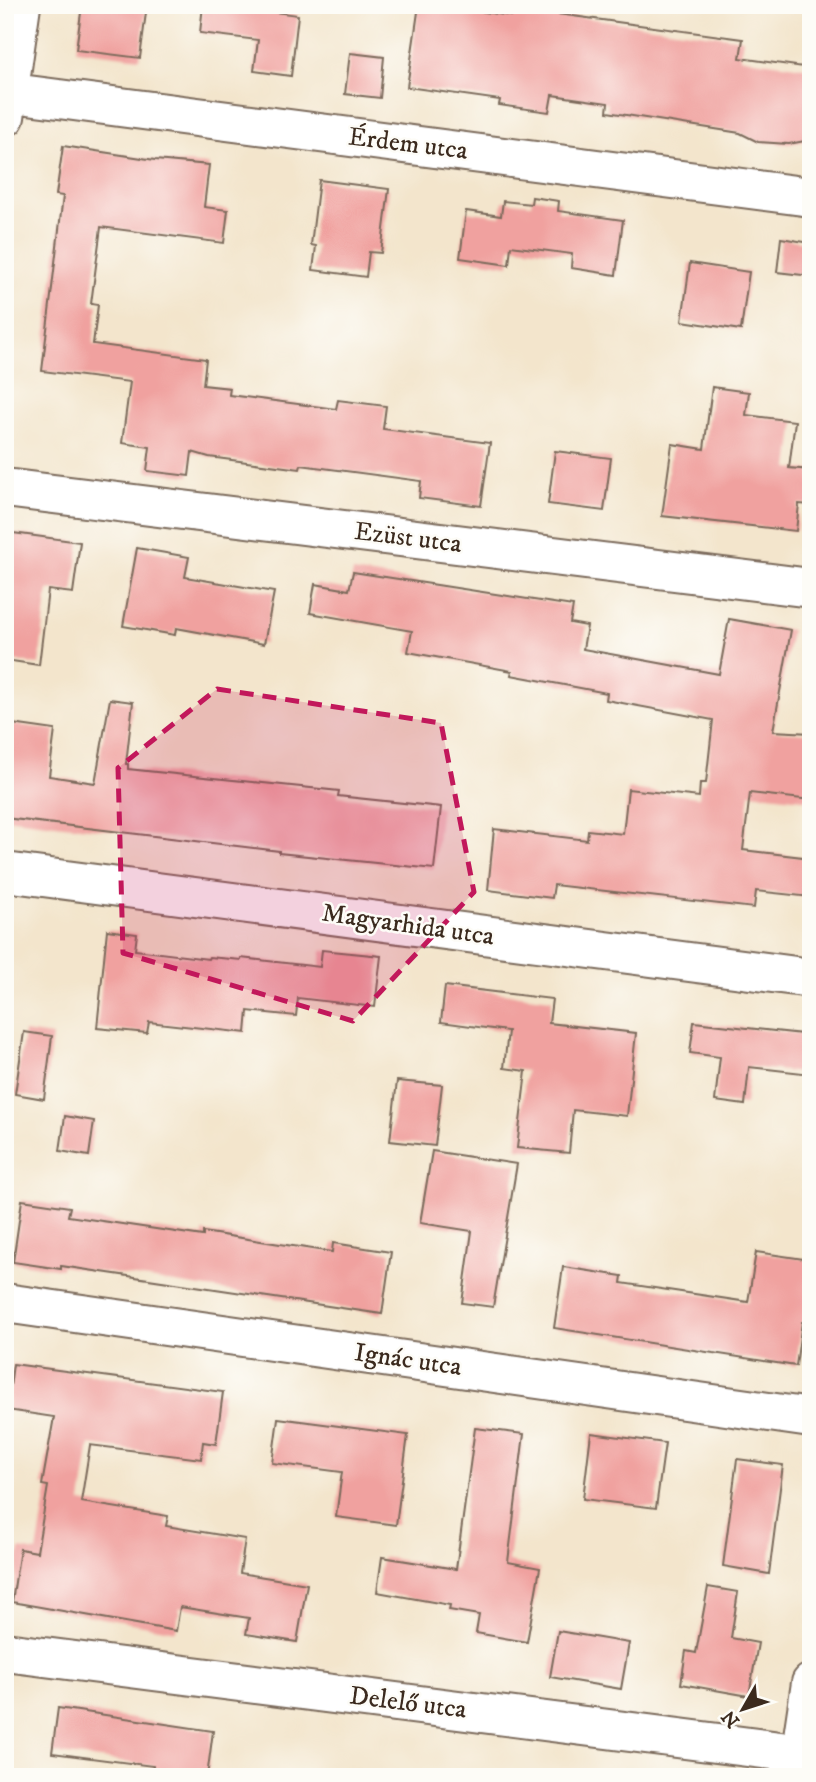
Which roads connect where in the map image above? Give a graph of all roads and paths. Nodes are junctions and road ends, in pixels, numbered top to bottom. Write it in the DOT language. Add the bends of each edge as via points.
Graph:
graph roads {
  1 [pos="21,5"];
  2 [pos="6,100"];
  3 [pos="811,197"];
  4 [pos="5,488"];
  5 [pos="811,589"];
  6 [pos="5,872"];
  7 [pos="811,978"];
  8 [pos="5,1303"];
  9 [pos="811,1418"];
  10 [pos="5,1652"];
  11 [pos="811,1683"];
  12 [pos="803,1762"];
  1 -- 2 [label="street"];
  2 -- 3 [label="street, Érdem utca"];
  4 -- 5 [label="street, Ezüst utca"];
  6 -- 7 [label="street, Magyarhida utca"];
  8 -- 9 [label="street, Ignác utca"];
  10 -- 12 [label="street, Delelő utca"];
  11 -- 12 [label="street"];
}
